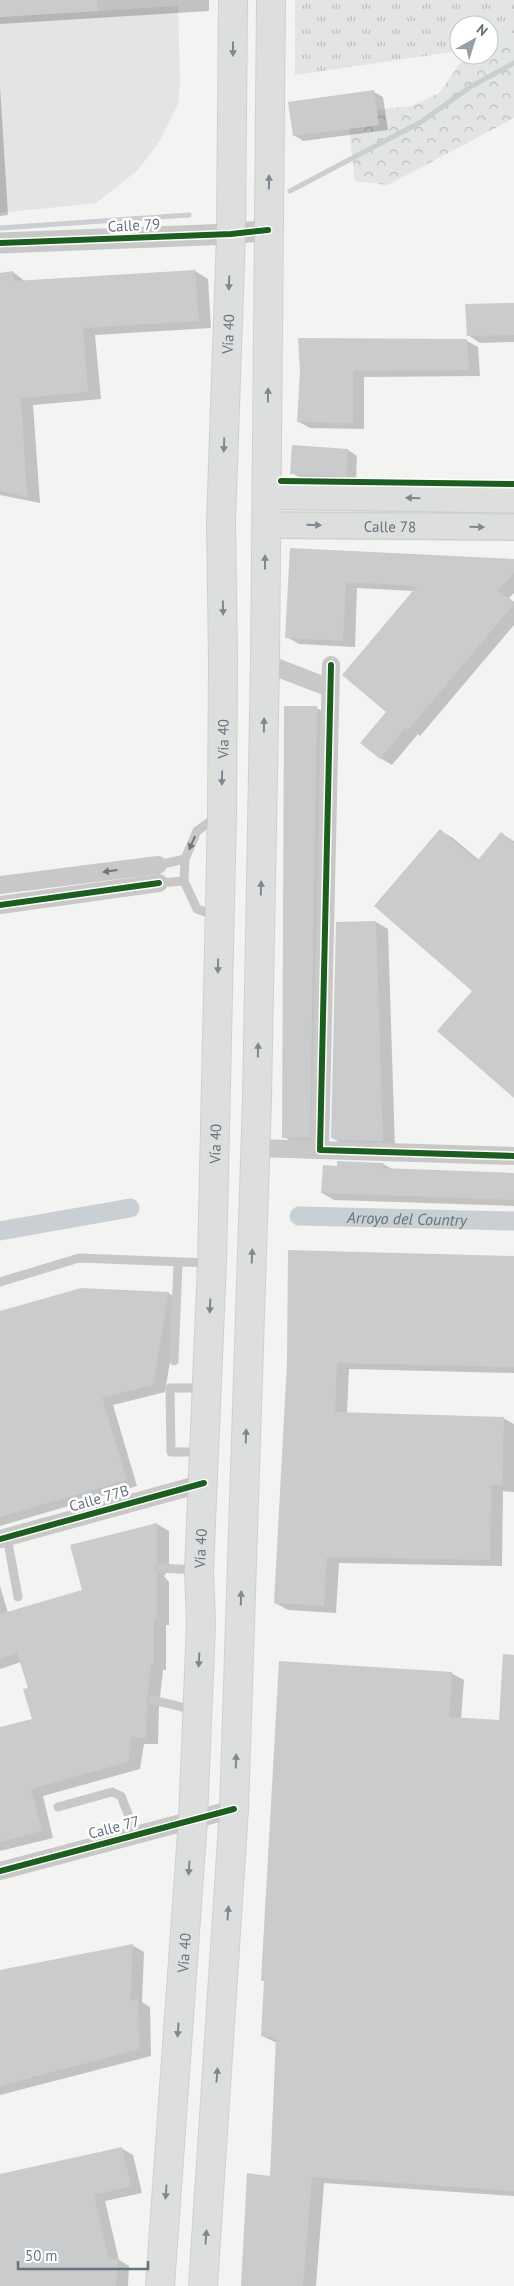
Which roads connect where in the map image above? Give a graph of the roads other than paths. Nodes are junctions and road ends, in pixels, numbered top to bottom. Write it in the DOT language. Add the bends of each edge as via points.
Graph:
graph roads {
  1 [pos="233,0"];
  2 [pos="270,0"];
  3 [pos="268,230"];
  4 [pos="231,234"];
  5 [pos="0,243"];
  6 [pos="266,496"];
  7 [pos="514,500"];
  8 [pos="266,525"];
  9 [pos="514,527"];
  10 [pos="223,660"];
  11 [pos="274,666"];
  12 [pos="331,666"];
  13 [pos="330,688"];
  14 [pos="222,813"];
  15 [pos="185,859"];
  16 [pos="158,864"];
  17 [pos="184,881"];
  18 [pos="159,883"];
  19 [pos="0,885"];
  20 [pos="0,905"];
  21 [pos="219,917"];
  22 [pos="215,1098"];
  23 [pos="257,1099"];
  24 [pos="264,1148"];
  25 [pos="320,1150"];
  26 [pos="514,1156"];
  27 [pos="178,1263"];
  28 [pos="212,1263"];
  29 [pos="0,1282"];
  30 [pos="174,1361"];
  31 [pos="206,1388"];
  32 [pos="206,1452"];
  33 [pos="204,1483"];
  34 [pos="3,1538"];
  35 [pos="159,1568"];
  36 [pos="200,1570"];
  37 [pos="18,1597"];
  38 [pos="201,1624"];
  39 [pos="240,1625"];
  40 [pos="153,1700"];
  41 [pos="197,1710"];
  42 [pos="58,1807"];
  43 [pos="234,1809"];
  44 [pos="193,1819"];
  45 [pos="136,1834"];
  46 [pos="0,1871"];
  47 [pos="160,2286"];
  48 [pos="203,2286"];
  1 -- 4 [label="highway, Vía 40, one-way"];
  3 -- 2 [label="highway, one-way"];
  3 -- 4 [label="street, Calle 79"];
  6 -- 3 [label="highway, one-way"];
  4 -- 5 [label="street, Calle 79"];
  4 -- 10 [label="highway, Vía 40, one-way" via="221,522"];
  7 -- 6 [label="main road, Calle 78, one-way"];
  6 -- 8 [label="highway"];
  8 -- 9 [label="main road, Calle 78, one-way"];
  11 -- 8 [label="highway, one-way"];
  10 -- 11 [label="highway"];
  10 -- 14 [label="highway, Vía 40, one-way"];
  11 -- 13 [label="street"];
  23 -- 11 [label="highway, one-way"];
  12 -- 13 [label="street"];
  13 -- 25 [label="street"];
  14 -- 15 [label="lane, one-way" via="197,831"];
  14 -- 21 [label="highway, Vía 40"];
  15 -- 16 [label="lane"];
  15 -- 17 [label="lane"];
  16 -- 19 [label="street, one-way"];
  17 -- 18 [label="lane"];
  17 -- 21 [label="lane" via="197,909"];
  18 -- 20 [label="street"];
  21 -- 22 [label="highway, Vía 40, one-way"];
  22 -- 23 [label="highway"];
  22 -- 28 [label="highway, Vía 40"];
  23 -- 24 [label="highway"];
  24 -- 25 [label="street"];
  39 -- 24 [label="highway, one-way"];
  25 -- 26 [label="street"];
  27 -- 28 [label="lane"];
  27 -- 29 [label="lane" via="79,1258"];
  27 -- 30 [label="lane"];
  28 -- 31 [label="highway, Vía 40, one-way"];
  31 -- 32 [label="highway, Vía 40"];
  31 -- 32 [label="lane" via="170,1388 171,1452"];
  32 -- 33 [label="highway, Vía 40"];
  33 -- 34 [label="street, Calle 77B"];
  33 -- 36 [label="highway, Vía 40"];
  34 -- 37 [label="lane"];
  35 -- 36 [label="lane"];
  36 -- 38 [label="highway, Vía 40"];
  38 -- 39 [label="highway"];
  38 -- 41 [label="highway, Vía 40, one-way"];
  43 -- 39 [label="highway, one-way"];
  40 -- 41 [label="lane"];
  41 -- 44 [label="highway, Vía 40"];
  42 -- 45 [label="lane" via="112,1792 121,1796"];
  43 -- 44 [label="street, Calle 77"];
  48 -- 43 [label="highway, one-way"];
  44 -- 45 [label="street, Calle 77"];
  44 -- 47 [label="highway, Vía 40, one-way"];
  45 -- 46 [label="street, Calle 77"];
}
